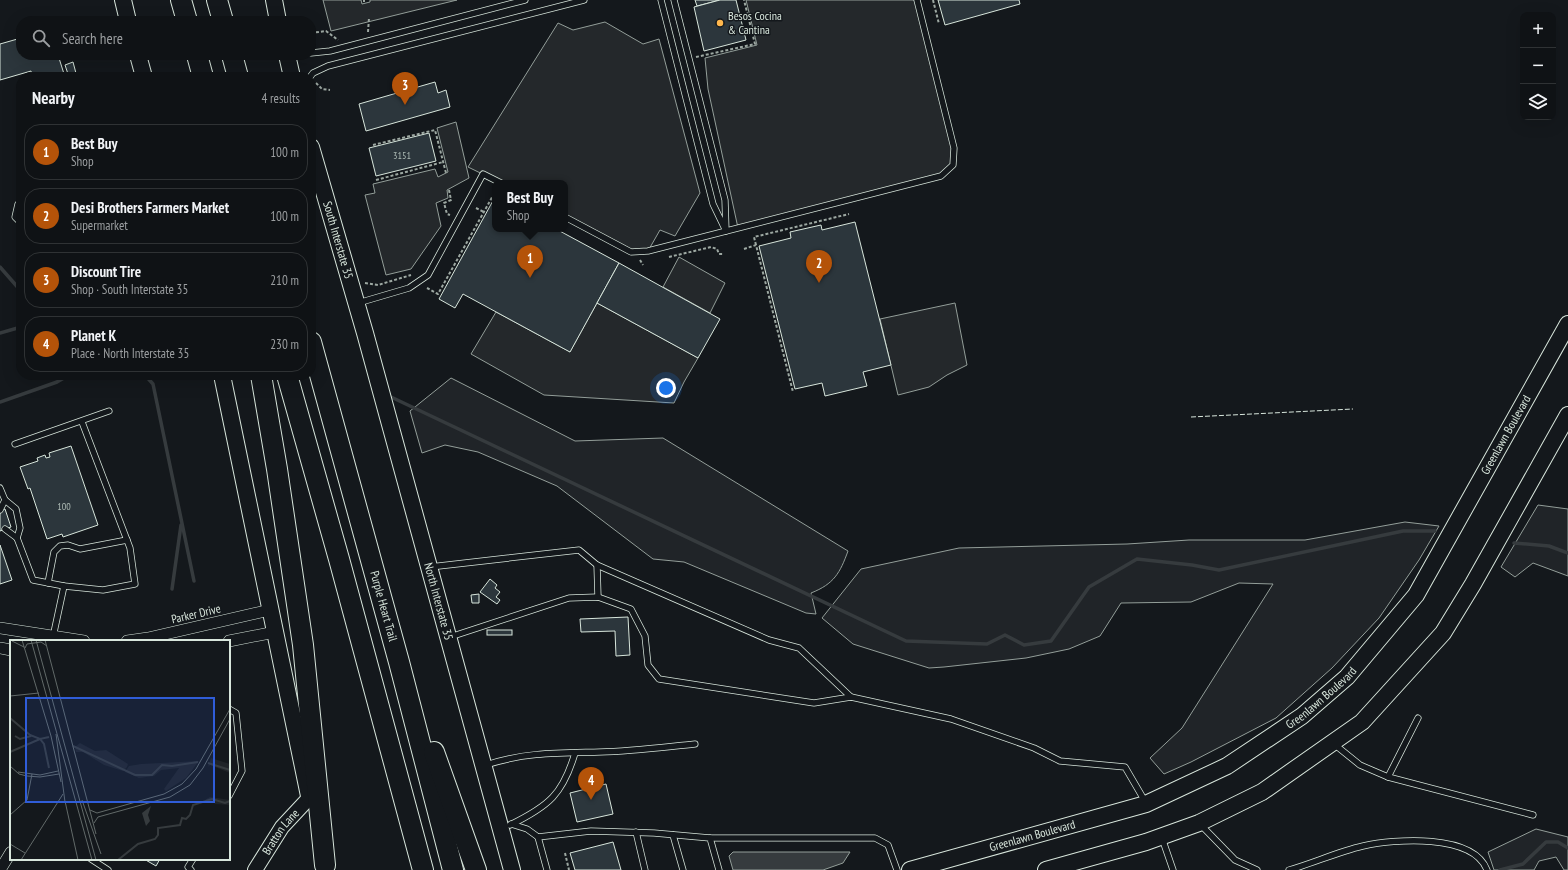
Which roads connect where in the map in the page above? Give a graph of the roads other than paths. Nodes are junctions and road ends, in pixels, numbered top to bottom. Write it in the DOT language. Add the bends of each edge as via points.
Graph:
graph roads {
  1 [pos="123,0"];
  2 [pos="181,0"];
  3 [pos="217,0"];
  4 [pos="274,0"];
  5 [pos="524,0"];
  6 [pos="584,0"];
  7 [pos="661,0"];
  8 [pos="674,0"];
  9 [pos="917,0"];
  10 [pos="127,16"];
  11 [pos="186,16"];
  12 [pos="222,16"];
  13 [pos="277,16"];
  14 [pos="316,52"];
  15 [pos="139,60"];
  16 [pos="198,60"];
  17 [pos="233,60"];
  18 [pos="288,60"];
  19 [pos="143,72"];
  20 [pos="202,72"];
  21 [pos="237,72"];
  22 [pos="291,72"];
  23 [pos="315,72"];
  24 [pos="316,164"];
  25 [pos="495,180"];
  26 [pos="568,219"];
  27 [pos="726,231"];
  28 [pos="356,303"];
  29 [pos="1568,324"];
  30 [pos="365,333"];
  31 [pos="316,360"];
  32 [pos="223,380"];
  33 [pos="261,380"];
  34 [pos="289,380"];
  35 [pos="109,411"];
  36 [pos="1568,415"];
  37 [pos="82,422"];
  38 [pos="15,444"];
  39 [pos="0,488"];
  40 [pos="5,500"];
  41 [pos="0,510"];
  42 [pos="5,529"];
  43 [pos="17,538"];
  44 [pos="127,540"];
  45 [pos="597,565"];
  46 [pos="428,567"];
  47 [pos="48,583"];
  48 [pos="64,586"];
  49 [pos="598,597"];
  50 [pos="270,610"];
  51 [pos="0,628"];
  52 [pos="276,632"];
  53 [pos="448,637"];
  54 [pos="53,639"];
  55 [pos="68,640"];
  56 [pos="134,640"];
  57 [pos="230,641"];
  58 [pos="0,648"];
  59 [pos="10,650"];
  60 [pos="399,662"];
  61 [pos="851,697"];
  62 [pos="230,710"];
  63 [pos="1418,718"];
  64 [pos="1332,743"];
  65 [pos="695,744"];
  66 [pos="575,753"];
  67 [pos="483,766"];
  68 [pos="1388,776"];
  69 [pos="230,794"];
  70 [pos="310,797"];
  71 [pos="1146,804"];
  72 [pos="1533,815"];
  73 [pos="1199,823"];
  74 [pos="506,827"];
  75 [pos="636,832"];
  76 [pos="673,834"];
  77 [pos="1161,836"];
  78 [pos="538,837"];
  79 [pos="710,838"];
  80 [pos="10,854"];
  81 [pos="93,860"];
  82 [pos="192,860"];
  83 [pos="325,867"];
  84 [pos="0,870"];
  85 [pos="108,870"];
  86 [pos="191,870"];
  87 [pos="255,870"];
  88 [pos="423,870"];
  89 [pos="453,870"];
  90 [pos="476,870"];
  91 [pos="512,870"];
  92 [pos="547,870"];
  93 [pos="644,870"];
  94 [pos="682,870"];
  95 [pos="719,870"];
  96 [pos="897,870"];
  97 [pos="910,870"];
  98 [pos="1046,870"];
  99 [pos="1173,870"];
  100 [pos="1257,870"];
  101 [pos="1289,870"];
  102 [pos="1488,870"];
  1 -- 10 [label="main road"];
  2 -- 11 [label="highway"];
  3 -- 12 [label="highway"];
  4 -- 13 [label="main road"];
  5 -- 14 [label="lane"];
  6 -- 23 [label="lane" via="328,66"];
  7 -- 27 [label="lane" via="713,204"];
  8 -- 27 [label="lane" via="725,200"];
  9 -- 27 [label="lane" via="954,148 953,165 941,176"];
  15 -- 19 [label="main road"];
  16 -- 20 [label="highway"];
  17 -- 21 [label="highway"];
  18 -- 22 [label="main road"];
  24 -- 28 [label="main road, South Interstate 35"];
  25 -- 28 [label="lane" via="483,174 428,275 409,288"];
  26 -- 27 [label="lane" via="631,252 648,251"];
  28 -- 30 [label="main road, South Interstate 35"];
  29 -- 71 [label="main road, Greenlawn Boulevard" via="1416,595 1347,677 1302,716 1234,762"];
  30 -- 46 [label="main road, North Interstate 35"];
  31 -- 60 [label="highway, Purple Heart Trail"];
  32 -- 50 [label="main road"];
  33 -- 83 [label="highway" via="303,645"];
  34 -- 88 [label="highway"];
  35 -- 37 [label="lane"];
  36 -- 64 [label="main road" via="1443,633 1362,722"];
  37 -- 38 [label="lane"];
  37 -- 44 [label="lane"];
  39 -- 40 [label="lane"];
  40 -- 41 [label="lane"];
  40 -- 43 [label="lane" via="16,509 20,528"];
  42 -- 43 [label="lane"];
  43 -- 47 [label="lane" via="33,580"];
  44 -- 47 [label="lane" via="80,549 60,546 54,552"];
  44 -- 48 [label="lane" via="135,584 103,590"];
  45 -- 46 [label="lane" via="579,550"];
  45 -- 49 [label="lane"];
  45 -- 61 [label="lane" via="769,640 799,648"];
  46 -- 53 [label="main road, North Interstate 35"];
  47 -- 48 [label="lane"];
  48 -- 54 [label="lane"];
  49 -- 53 [label="lane" via="569,598"];
  49 -- 61 [label="lane" via="631,609 645,636 648,664 659,679 814,703"];
  50 -- 52 [label="main road"];
  50 -- 56 [label="street, Parker Drive"];
  51 -- 54 [label="street"];
  52 -- 57 [label="street"];
  52 -- 70 [label="main road"];
  53 -- 67 [label="main road, North Interstate 35"];
  54 -- 55 [label="street"];
  58 -- 59 [label="street"];
  60 -- 89 [label="highway, Purple Heart Trail"];
  60 -- 90 [label="highway" via="444,777"];
  61 -- 71 [label="lane" via="951,719 1034,748 1060,761 1125,767"];
  62 -- 69 [label="lane" via="236,713 242,771"];
  63 -- 68 [label="lane"];
  64 -- 68 [label="lane" via="1360,765"];
  64 -- 73 [label="main road" via="1262,792"];
  65 -- 66 [label="lane"];
  66 -- 67 [label="lane" via="532,754"];
  66 -- 74 [label="lane" via="568,776 555,796 534,813"];
  67 -- 74 [label="main road, North Interstate 35"];
  68 -- 72 [label="lane"];
  70 -- 83 [label="main road"];
  70 -- 87 [label="street, Bratton Lane" via="282,827"];
  71 -- 97 [label="main road, Greenlawn Boulevard"];
  73 -- 77 [label="main road"];
  73 -- 100 [label="lane" via="1235,860"];
  74 -- 78 [label="lane" via="527,830"];
  74 -- 91 [label="main road, North Interstate 35"];
  75 -- 76 [label="lane"];
  75 -- 78 [label="lane" via="590,831"];
  75 -- 93 [label="lane"];
  76 -- 79 [label="lane"];
  76 -- 94 [label="lane"];
  77 -- 98 [label="main road"];
  77 -- 99 [label="lane"];
  78 -- 92 [label="lane"];
  79 -- 95 [label="lane"];
  79 -- 96 [label="lane" via="875,838 888,845"];
  80 -- 84 [label="street"];
  81 -- 85 [label="lane"];
  82 -- 86 [label="lane" via="188,867"];
  101 -- 102 [label="lane" via="1363,846 1422,841 1467,849 1485,863"];
}
